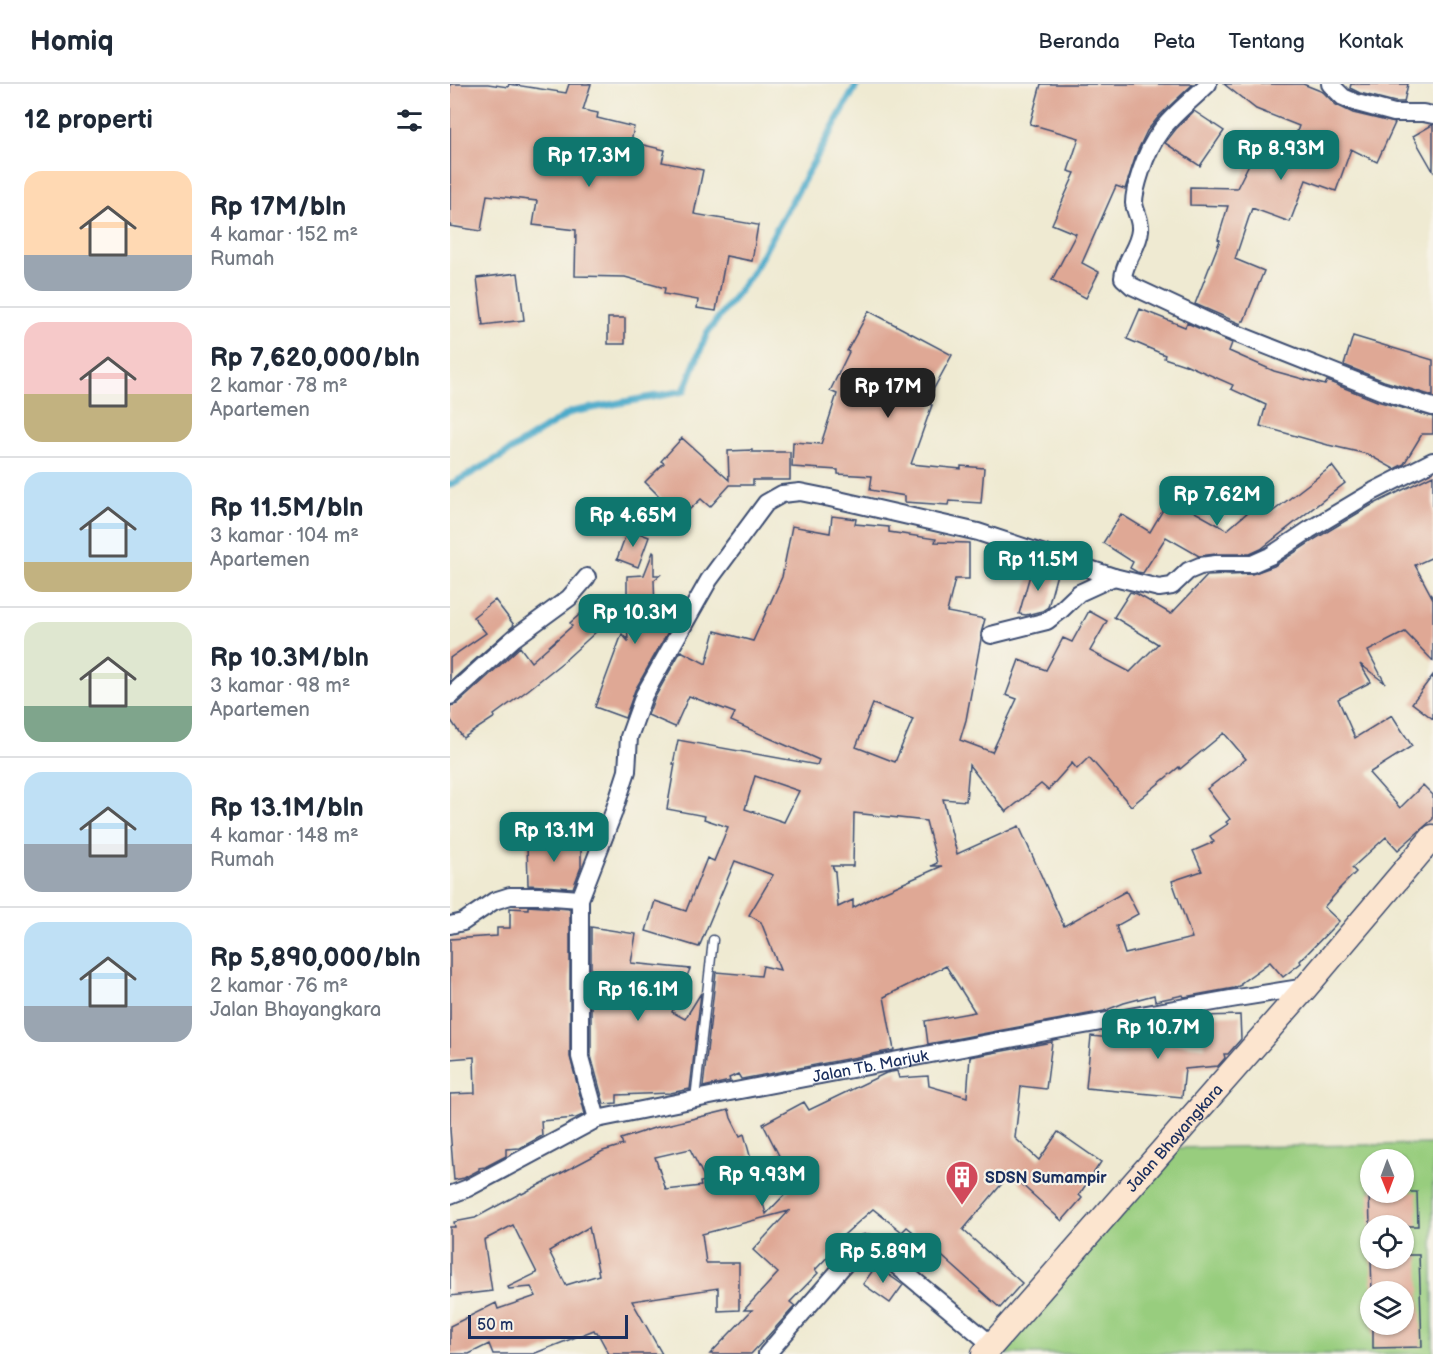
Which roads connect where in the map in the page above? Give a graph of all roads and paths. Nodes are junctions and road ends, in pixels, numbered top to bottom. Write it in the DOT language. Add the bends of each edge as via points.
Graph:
graph roads {
  1 [pos="1208,84"];
  2 [pos="1330,84"];
  3 [pos="1433,115"];
  4 [pos="1433,407"];
  5 [pos="1433,461"];
  6 [pos="587,577"];
  7 [pos="1114,578"];
  8 [pos="991,635"];
  9 [pos="450,696"];
  10 [pos="1433,837"];
  11 [pos="580,899"];
  12 [pos="450,925"];
  13 [pos="713,940"];
  14 [pos="1306,987"];
  15 [pos="695,1098"];
  16 [pos="597,1119"];
  17 [pos="450,1195"];
  18 [pos="988,1349"];
  19 [pos="767,1354"];
  1 -- 4 [label="street" via="1169,119 1149,148 1134,202 1140,231 1123,278 1132,286 1222,328 1381,391"];
  2 -- 3 [label="street" via="1343,98 1357,103 1394,112"];
  5 -- 7 [label="street" via="1374,491 1252,564 1200,566 1188,570 1172,586 1159,588"];
  6 -- 9 [label="street" via="569,598 513,639"];
  7 -- 8 [label="street" via="1079,593 1047,621"];
  7 -- 11 [label="street" via="978,532 830,498 800,492 782,494 766,502 709,580 644,695 629,737 627,771"];
  10 -- 14 [label="street, Jalan Bhayangkara"];
  11 -- 12 [label="street" via="510,896"];
  11 -- 16 [label="street" via="580,1057"];
  13 -- 15 [label="lane"];
  14 -- 15 [label="street, Jalan Tb. Marjuk"];
  14 -- 18 [label="street, Jalan Bhayangkara"];
  15 -- 16 [label="street, Jalan Tb. Marjuk"];
  16 -- 17 [label="street, Jalan Tb. Marjuk"];
  18 -- 19 [label="street" via="866,1243"];
}
